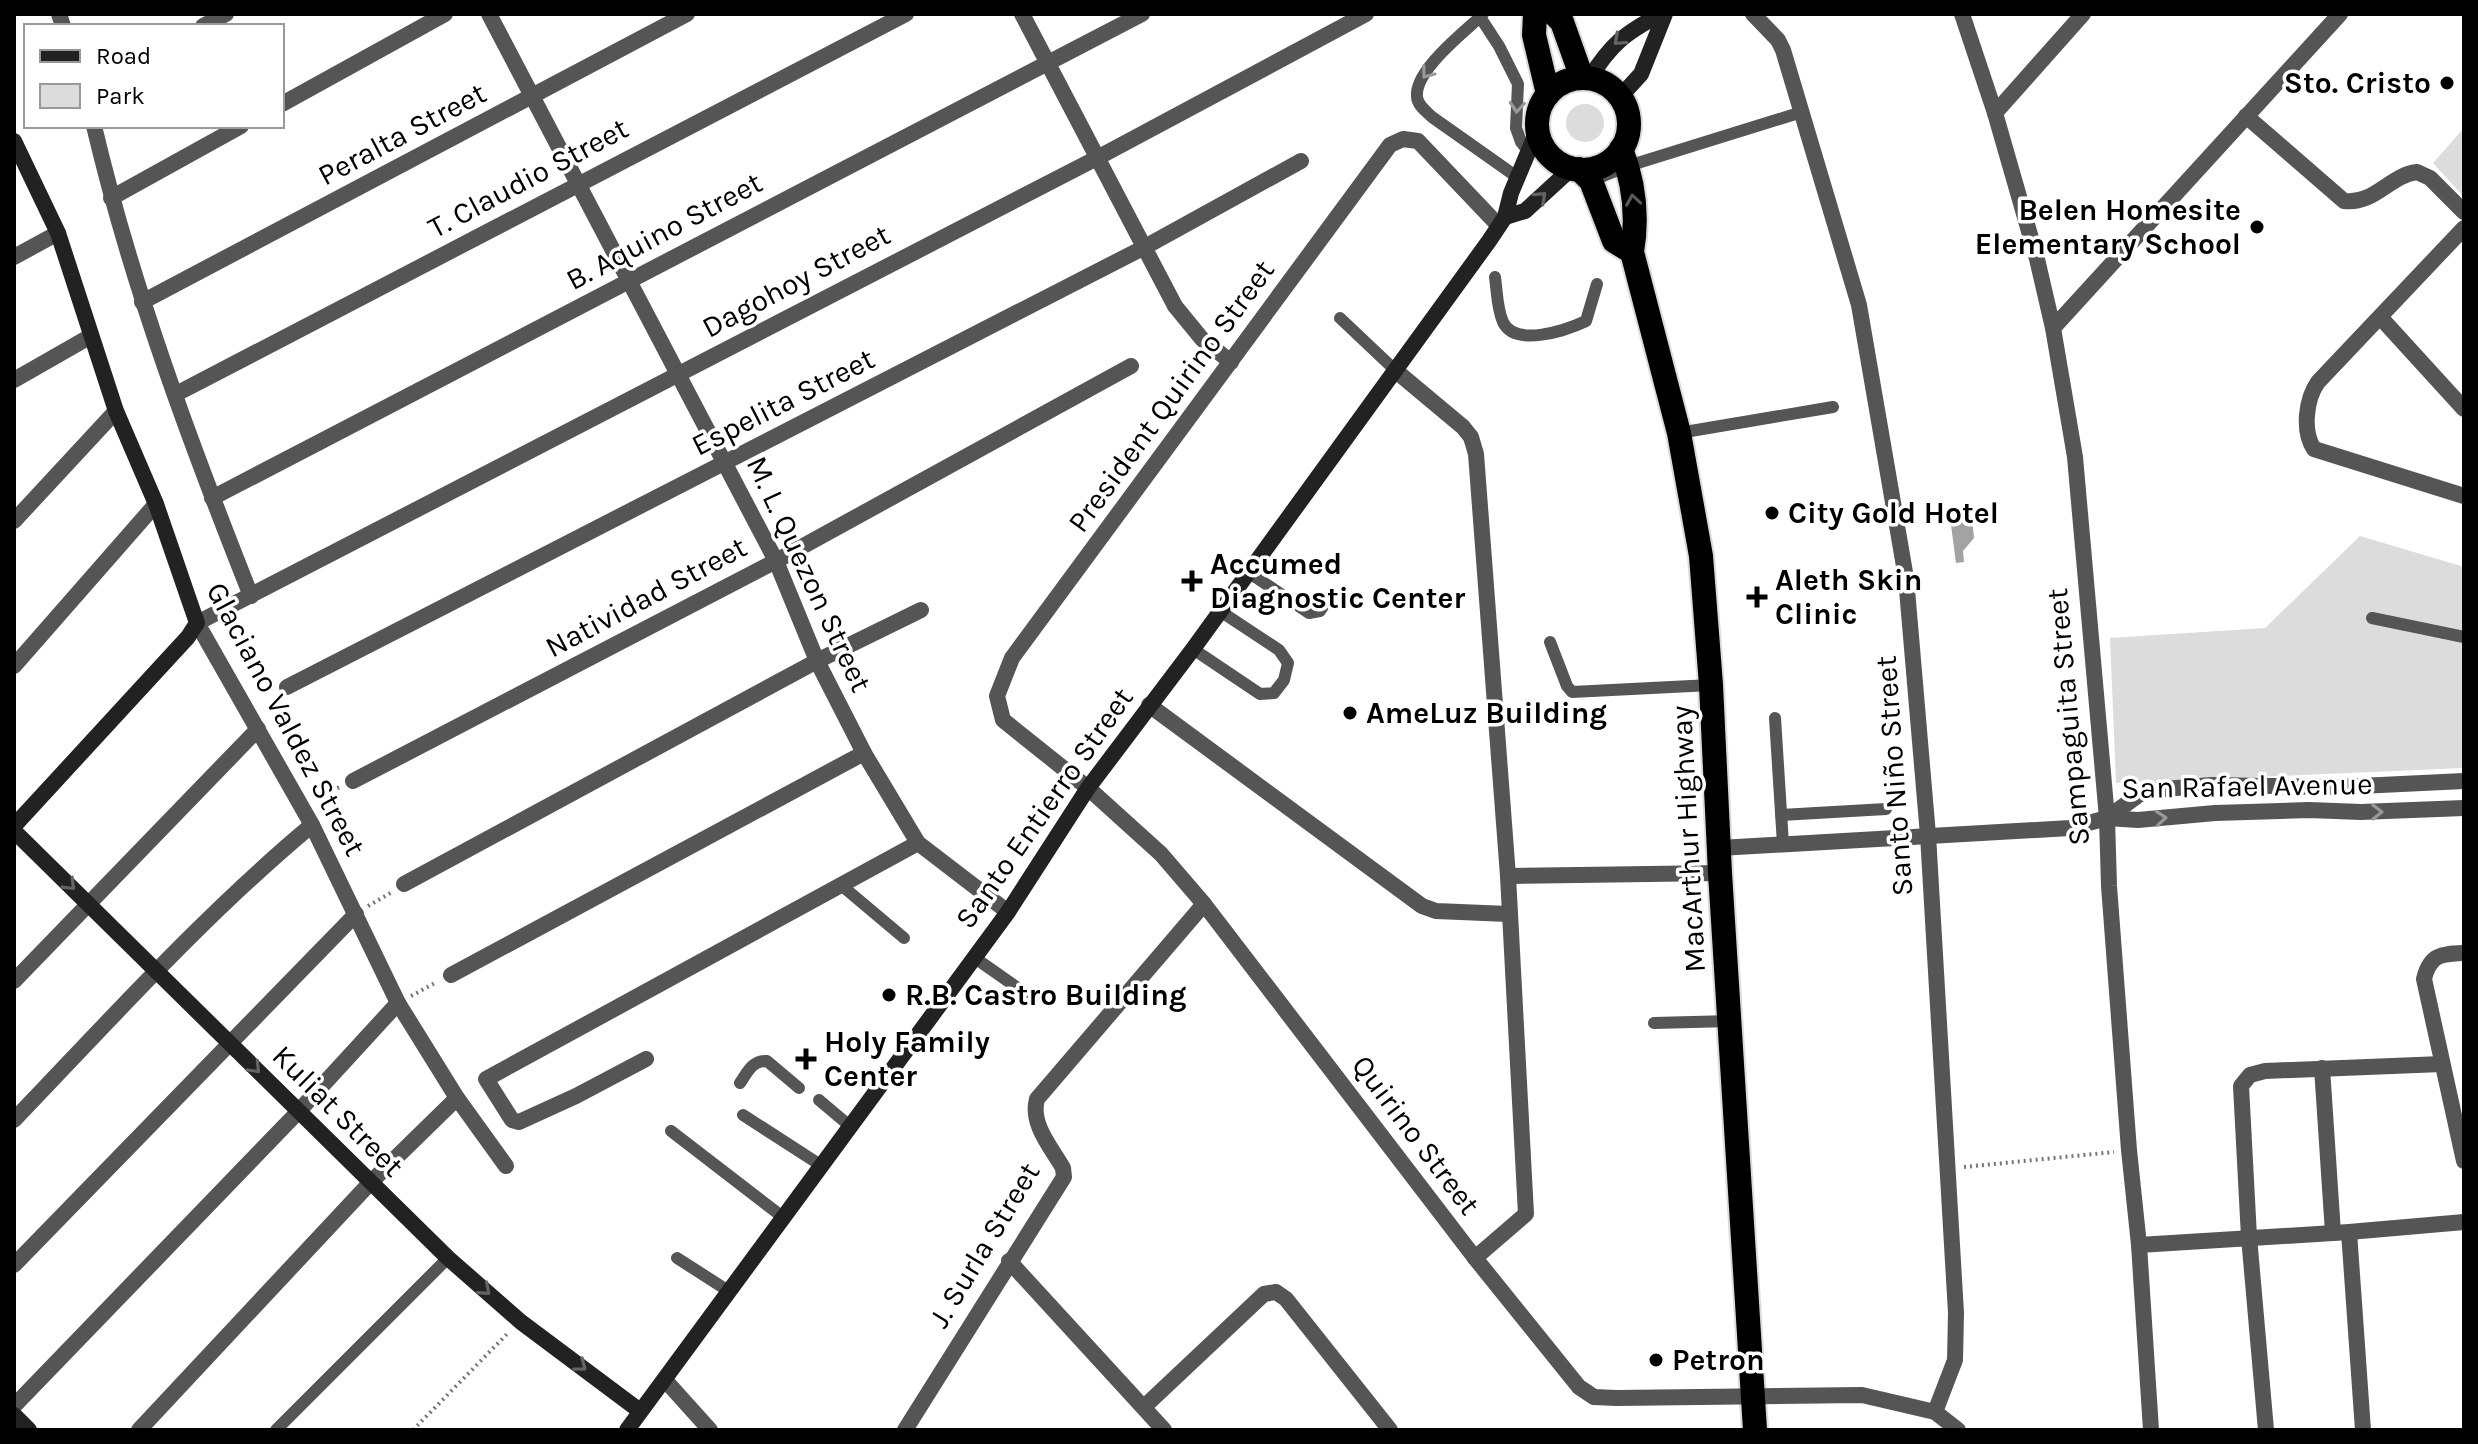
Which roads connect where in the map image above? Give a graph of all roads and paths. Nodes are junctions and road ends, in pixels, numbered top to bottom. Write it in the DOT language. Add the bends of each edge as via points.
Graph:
graph roads {
  1 [pos="226,14"];
  2 [pos="445,14"];
  3 [pos="489,14"];
  4 [pos="687,14"];
  5 [pos="906,14"];
  6 [pos="1022,14"];
  7 [pos="1142,14"];
  8 [pos="1366,14"];
  9 [pos="1535,14"];
  10 [pos="1554,14"];
  11 [pos="1663,14"];
  12 [pos="1753,14"];
  13 [pos="1962,14"];
  14 [pos="2083,14"];
  15 [pos="2340,14"];
  16 [pos="1482,15"];
  17 [pos="207,24"];
  18 [pos="1047,63"];
  19 [pos="1586,78"];
  20 [pos="1548,94"];
  21 [pos="531,97"];
  22 [pos="1620,97"];
  23 [pos="284,103"];
  24 [pos="1802,112"];
  25 [pos="1995,113"];
  26 [pos="2246,116"];
  27 [pos="94,128"];
  28 [pos="237,128"];
  29 [pos="14,141"];
  30 [pos="1533,141"];
  31 [pos="1097,158"];
  32 [pos="1625,158"];
  33 [pos="1301,161"];
  34 [pos="1581,173"];
  35 [pos="1517,177"];
  36 [pos="579,182"];
  37 [pos="111,198"];
  38 [pos="2464,212"];
  39 [pos="1502,221"];
  40 [pos="2464,228"];
  41 [pos="58,233"];
  42 [pos="1143,248"];
  43 [pos="1632,252"];
  44 [pos="14,257"];
  45 [pos="1495,277"];
  46 [pos="630,281"];
  47 [pos="1597,284"];
  48 [pos="142,302"];
  49 [pos="1340,318"];
  50 [pos="2381,318"];
  51 [pos="2053,328"];
  52 [pos="91,336"];
  53 [pos="1231,362"];
  54 [pos="1131,366"];
  55 [pos="1396,371"];
  56 [pos="679,374"];
  57 [pos="14,380"];
  58 [pos="176,394"];
  59 [pos="1833,407"];
  60 [pos="2464,409"];
  61 [pos="116,411"];
  62 [pos="1679,433"];
  63 [pos="725,463"];
  64 [pos="2464,496"];
  65 [pos="212,498"];
  66 [pos="156,504"];
  67 [pos="14,521"];
  68 [pos="776,561"];
  69 [pos="1248,572"];
  70 [pos="251,596"];
  71 [pos="1329,597"];
  72 [pos="921,610"];
  73 [pos="1220,611"];
  74 [pos="2372,618"];
  75 [pos="197,623"];
  76 [pos="2464,637"];
  77 [pos="1550,642"];
  78 [pos="1193,649"];
  79 [pos="817,661"];
  80 [pos="14,666"];
  81 [pos="1711,685"];
  82 [pos="287,687"];
  83 [pos="1149,705"];
  84 [pos="1775,718"];
  85 [pos="258,729"];
  86 [pos="864,753"];
  87 [pos="353,781"];
  88 [pos="2464,781"];
  89 [pos="2308,787"];
  90 [pos="1088,788"];
  91 [pos="299,804"];
  92 [pos="2464,808"];
  93 [pos="1886,809"];
  94 [pos="2309,810"];
  95 [pos="1781,815"];
  96 [pos="2107,818"];
  97 [pos="312,825"];
  98 [pos="14,828"];
  99 [pos="1928,835"];
  100 [pos="918,843"];
  101 [pos="1783,844"];
  102 [pos="1719,861"];
  103 [pos="1508,876"];
  104 [pos="404,884"];
  105 [pos="841,885"];
  106 [pos="1204,904"];
  107 [pos="90,905"];
  108 [pos="1008,912"];
  109 [pos="356,914"];
  110 [pos="1508,914"];
  111 [pos="904,938"];
  112 [pos="2464,953"];
  113 [pos="975,958"];
  114 [pos="156,972"];
  115 [pos="451,975"];
  116 [pos="14,981"];
  117 [pos="1032,998"];
  118 [pos="398,1003"];
  119 [pos="1731,1021"];
  120 [pos="1654,1023"];
  121 [pos="232,1044"];
  122 [pos="646,1059"];
  123 [pos="2442,1064"];
  124 [pos="2322,1068"];
  125 [pos="740,1083"];
  126 [pos="799,1088"];
  127 [pos="457,1098"];
  128 [pos="819,1100"];
  129 [pos="298,1112"];
  130 [pos="743,1115"];
  131 [pos="14,1120"];
  132 [pos="851,1127"];
  133 [pos="671,1131"];
  134 [pos="2129,1150"];
  135 [pos="2464,1161"];
  136 [pos="506,1166"];
  137 [pos="822,1166"];
  138 [pos="1946,1169"];
  139 [pos="370,1183"];
  140 [pos="784,1218"];
  141 [pos="2464,1222"];
  142 [pos="2341,1232"];
  143 [pos="2249,1237"];
  144 [pos="2139,1245"];
  145 [pos="448,1258"];
  146 [pos="677,1258"];
  147 [pos="1475,1258"];
  148 [pos="1009,1261"];
  149 [pos="14,1265"];
  150 [pos="730,1292"];
  151 [pos="521,1322"];
  152 [pos="665,1380"];
  153 [pos="1754,1398"];
  154 [pos="14,1406"];
  155 [pos="1145,1406"];
  156 [pos="640,1411"];
  157 [pos="1935,1412"];
  158 [pos="14,1415"];
  159 [pos="29,1430"];
  160 [pos="139,1430"];
  161 [pos="276,1430"];
  162 [pos="413,1430"];
  163 [pos="627,1430"];
  164 [pos="710,1430"];
  165 [pos="905,1430"];
  166 [pos="1164,1430"];
  167 [pos="1390,1430"];
  168 [pos="1755,1430"];
  169 [pos="1958,1430"];
  170 [pos="2151,1430"];
  171 [pos="2266,1430"];
  172 [pos="2363,1430"];
  1 -- 17 [label="street"];
  2 -- 23 [label="street"];
  3 -- 21 [label="street, M. L. Quezon Street"];
  4 -- 21 [label="street, Peralta Street"];
  5 -- 36 [label="street, T. Claudio Street"];
  6 -- 18 [label="street"];
  7 -- 18 [label="street, B. Aquino Street"];
  8 -- 31 [label="street, Dagohoy Street"];
  9 -- 20 [label="highway" via="1534,35"];
  10 -- 19 [label="highway"];
  11 -- 19 [label="main road, one-way" via="1630,30"];
  11 -- 22 [label="main road" via="1641,74"];
  12 -- 24 [label="street, Santo Niño Street" via="1783,50"];
  13 -- 25 [label="street, Sampaguita Street"];
  14 -- 25 [label="street"];
  15 -- 26 [label="street"];
  16 -- 30 [label="lane, one-way" via="1518,84 1516,128 1521,142"];
  16 -- 35 [label="lane, one-way" via="1426,71 1417,96 1432,117"];
  18 -- 31 [label="street"];
  18 -- 46 [label="street, B. Aquino Street"];
  19 -- 20 [label="highway" via="1564,82"];
  19 -- 22 [label="highway"];
  20 -- 30 [label="highway"];
  21 -- 36 [label="street, M. L. Quezon Street"];
  21 -- 48 [label="street, Peralta Street"];
  22 -- 32 [label="highway" via="1629,122"];
  24 -- 32 [label="lane"];
  24 -- 99 [label="street, Santo Niño Street" via="1859,305 1904,562"];
  25 -- 51 [label="street, Sampaguita Street"];
  26 -- 38 [label="street" via="2344,201 2364,200 2417,172"];
  26 -- 51 [label="street"];
  27 -- 37 [label="street"];
  28 -- 37 [label="street"];
  29 -- 41 [label="main road, Glaciano Valdez Street"];
  30 -- 34 [label="highway"];
  30 -- 35 [label="main road, Santo Entierro Street"];
  31 -- 42 [label="street"];
  31 -- 56 [label="street, Dagohoy Street"];
  32 -- 34 [label="highway"];
  43 -- 32 [label="highway, MacArthur Highway, one-way" via="1637,224"];
  33 -- 42 [label="street, Espelita Street"];
  39 -- 34 [label="main road, Santo Entierro Street, one-way"];
  34 -- 43 [label="highway, MacArthur Highway" via="1614,241"];
  35 -- 39 [label="main road, Santo Entierro Street"];
  36 -- 46 [label="street, M. L. Quezon Street"];
  36 -- 58 [label="street, T. Claudio Street"];
  37 -- 48 [label="street"];
  39 -- 53 [label="street, President Quirino Street" via="1418,141 1403,139 1390,145"];
  39 -- 55 [label="main road, Santo Entierro Street"];
  40 -- 50 [label="street"];
  41 -- 44 [label="street"];
  41 -- 52 [label="main road, Glaciano Valdez Street"];
  42 -- 53 [label="street" via="1189,325"];
  42 -- 63 [label="street, Espelita Street"];
  43 -- 62 [label="highway, MacArthur Highway"];
  45 -- 47 [label="lane" via="1504,325 1525,336 1586,321"];
  46 -- 56 [label="street, M. L. Quezon Street"];
  46 -- 65 [label="street, B. Aquino Street"];
  48 -- 58 [label="street"];
  49 -- 55 [label="lane"];
  50 -- 60 [label="street"];
  50 -- 64 [label="street" via="2312,391 2311,445 2319,452"];
  51 -- 96 [label="street, Sampaguita Street" via="2075,457"];
  52 -- 57 [label="street"];
  52 -- 61 [label="main road, Glaciano Valdez Street"];
  53 -- 90 [label="street, President Quirino Street" via="1012,658 997,696 1003,720"];
  54 -- 68 [label="street, Natividad Street"];
  55 -- 69 [label="main road, Santo Entierro Street"];
  55 -- 103 [label="street" via="1463,427 1476,454"];
  56 -- 63 [label="street, M. L. Quezon Street"];
  56 -- 70 [label="street, Dagohoy Street"];
  58 -- 65 [label="street"];
  59 -- 62 [label="lane"];
  61 -- 66 [label="main road, Glaciano Valdez Street"];
  61 -- 67 [label="street"];
  62 -- 81 [label="highway, MacArthur Highway" via="1701,556"];
  63 -- 68 [label="street, M. L. Quezon Street"];
  63 -- 82 [label="street, Espelita Street"];
  65 -- 70 [label="street"];
  66 -- 75 [label="main road, Glaciano Valdez Street"];
  66 -- 80 [label="street"];
  68 -- 79 [label="street, M. L. Quezon Street"];
  68 -- 87 [label="street, Natividad Street"];
  69 -- 71 [label="lane" via="1309,613 1320,611"];
  69 -- 73 [label="main road, Santo Entierro Street"];
  70 -- 75 [label="street, Dagohoy Street"];
  72 -- 79 [label="street"];
  73 -- 78 [label="main road, Santo Entierro Street"];
  73 -- 78 [label="lane" via="1285,656 1284,680 1274,693 1260,694"];
  74 -- 76 [label="lane"];
  75 -- 85 [label="street, Glaciano Valdez Street"];
  75 -- 98 [label="main road"];
  77 -- 81 [label="lane" via="1572,692"];
  78 -- 83 [label="main road, Santo Entierro Street"];
  79 -- 86 [label="street, M. L. Quezon Street"];
  79 -- 104 [label="street"];
  81 -- 102 [label="highway, MacArthur Highway"];
  83 -- 90 [label="main road, Santo Entierro Street"];
  83 -- 110 [label="street" via="1422,906"];
  84 -- 95 [label="lane"];
  85 -- 91 [label="street, Glaciano Valdez Street"];
  85 -- 107 [label="street"];
  86 -- 100 [label="street, M. L. Quezon Street"];
  86 -- 115 [label="street"];
  87 -- 91 [label="path"];
  88 -- 89 [label="street, San Rafael Avenue"];
  89 -- 94 [label="street"];
  89 -- 96 [label="street, San Rafael Avenue" via="2154,790"];
  90 -- 106 [label="street, Quirino Street" via="1161,854"];
  90 -- 108 [label="main road, Santo Entierro Street"];
  91 -- 97 [label="street, Glaciano Valdez Street"];
  94 -- 92 [label="street, San Rafael Avenue, one-way"];
  93 -- 95 [label="lane"];
  96 -- 94 [label="street, San Rafael Avenue, one-way"];
  95 -- 101 [label="lane"];
  96 -- 99 [label="street" via="2070,828"];
  96 -- 134 [label="street, Sampaguita Street"];
  97 -- 109 [label="street, Glaciano Valdez Street"];
  97 -- 114 [label="street"];
  98 -- 107 [label="main road, Kuliat Street, one-way"];
  99 -- 101 [label="street"];
  99 -- 138 [label="street, Santo Niño Street"];
  100 -- 105 [label="street"];
  100 -- 108 [label="street, M. L. Quezon Street"];
  101 -- 102 [label="street"];
  102 -- 103 [label="street"];
  102 -- 119 [label="highway, MacArthur Highway"];
  103 -- 110 [label="street"];
  104 -- 109 [label="path"];
  105 -- 111 [label="lane"];
  105 -- 122 [label="street" via="486,1079 512,1120 519,1122"];
  106 -- 147 [label="street, Quirino Street"];
  106 -- 148 [label="street, J. Surla Street" via="1037,1099 1037,1123 1065,1172"];
  107 -- 114 [label="main road, Kuliat Street"];
  107 -- 116 [label="street"];
  108 -- 113 [label="main road, Santo Entierro Street"];
  109 -- 118 [label="street, Glaciano Valdez Street"];
  109 -- 121 [label="street"];
  110 -- 147 [label="street" via="1526,1214"];
  112 -- 123 [label="street" via="2443,953 2427,965 2424,979"];
  113 -- 117 [label="lane"];
  113 -- 132 [label="main road, Santo Entierro Street"];
  114 -- 121 [label="main road, Kuliat Street"];
  114 -- 131 [label="street"];
  115 -- 118 [label="path"];
  118 -- 127 [label="street, Glaciano Valdez Street"];
  118 -- 129 [label="street"];
  119 -- 120 [label="lane"];
  119 -- 153 [label="highway, MacArthur Highway"];
  121 -- 129 [label="main road, Kuliat Street, one-way"];
  121 -- 149 [label="street"];
  123 -- 124 [label="street"];
  123 -- 135 [label="street"];
  124 -- 142 [label="street"];
  124 -- 143 [label="street" via="2257,1072 2241,1086"];
  125 -- 126 [label="lane" via="753,1064 767,1061"];
  127 -- 136 [label="street, Glaciano Valdez Street"];
  127 -- 139 [label="street"];
  128 -- 132 [label="lane"];
  129 -- 139 [label="main road, Kuliat Street"];
  129 -- 154 [label="street"];
  130 -- 137 [label="lane"];
  132 -- 137 [label="main road, Santo Entierro Street"];
  133 -- 140 [label="lane"];
  134 -- 138 [label="path"];
  134 -- 144 [label="street, Sampaguita Street"];
  137 -- 140 [label="main road, Santo Entierro Street"];
  138 -- 157 [label="street, Santo Niño Street" via="1957,1350"];
  139 -- 145 [label="main road, Kuliat Street"];
  139 -- 160 [label="street"];
  140 -- 150 [label="main road, Santo Entierro Street"];
  141 -- 142 [label="street"];
  142 -- 143 [label="street"];
  142 -- 172 [label="street"];
  143 -- 144 [label="street"];
  143 -- 171 [label="street"];
  144 -- 170 [label="street, Sampaguita Street"];
  145 -- 151 [label="main road, Kuliat Street, one-way"];
  145 -- 161 [label="lane"];
  146 -- 150 [label="lane"];
  147 -- 153 [label="street, Quirino Street" via="1579,1387 1594,1397"];
  148 -- 155 [label="street"];
  148 -- 165 [label="street, J. Surla Street"];
  150 -- 152 [label="main road, Santo Entierro Street"];
  151 -- 156 [label="main road, Kuliat Street, one-way"];
  151 -- 162 [label="path"];
  152 -- 156 [label="main road, Santo Entierro Street"];
  152 -- 164 [label="street"];
  153 -- 157 [label="street" via="1862,1395"];
  153 -- 168 [label="highway, MacArthur Highway"];
  155 -- 166 [label="street"];
  155 -- 167 [label="street" via="1264,1294 1276,1292"];
  156 -- 163 [label="main road, Santo Entierro Street"];
  157 -- 169 [label="street"];
  158 -- 159 [label="main road"];
}
